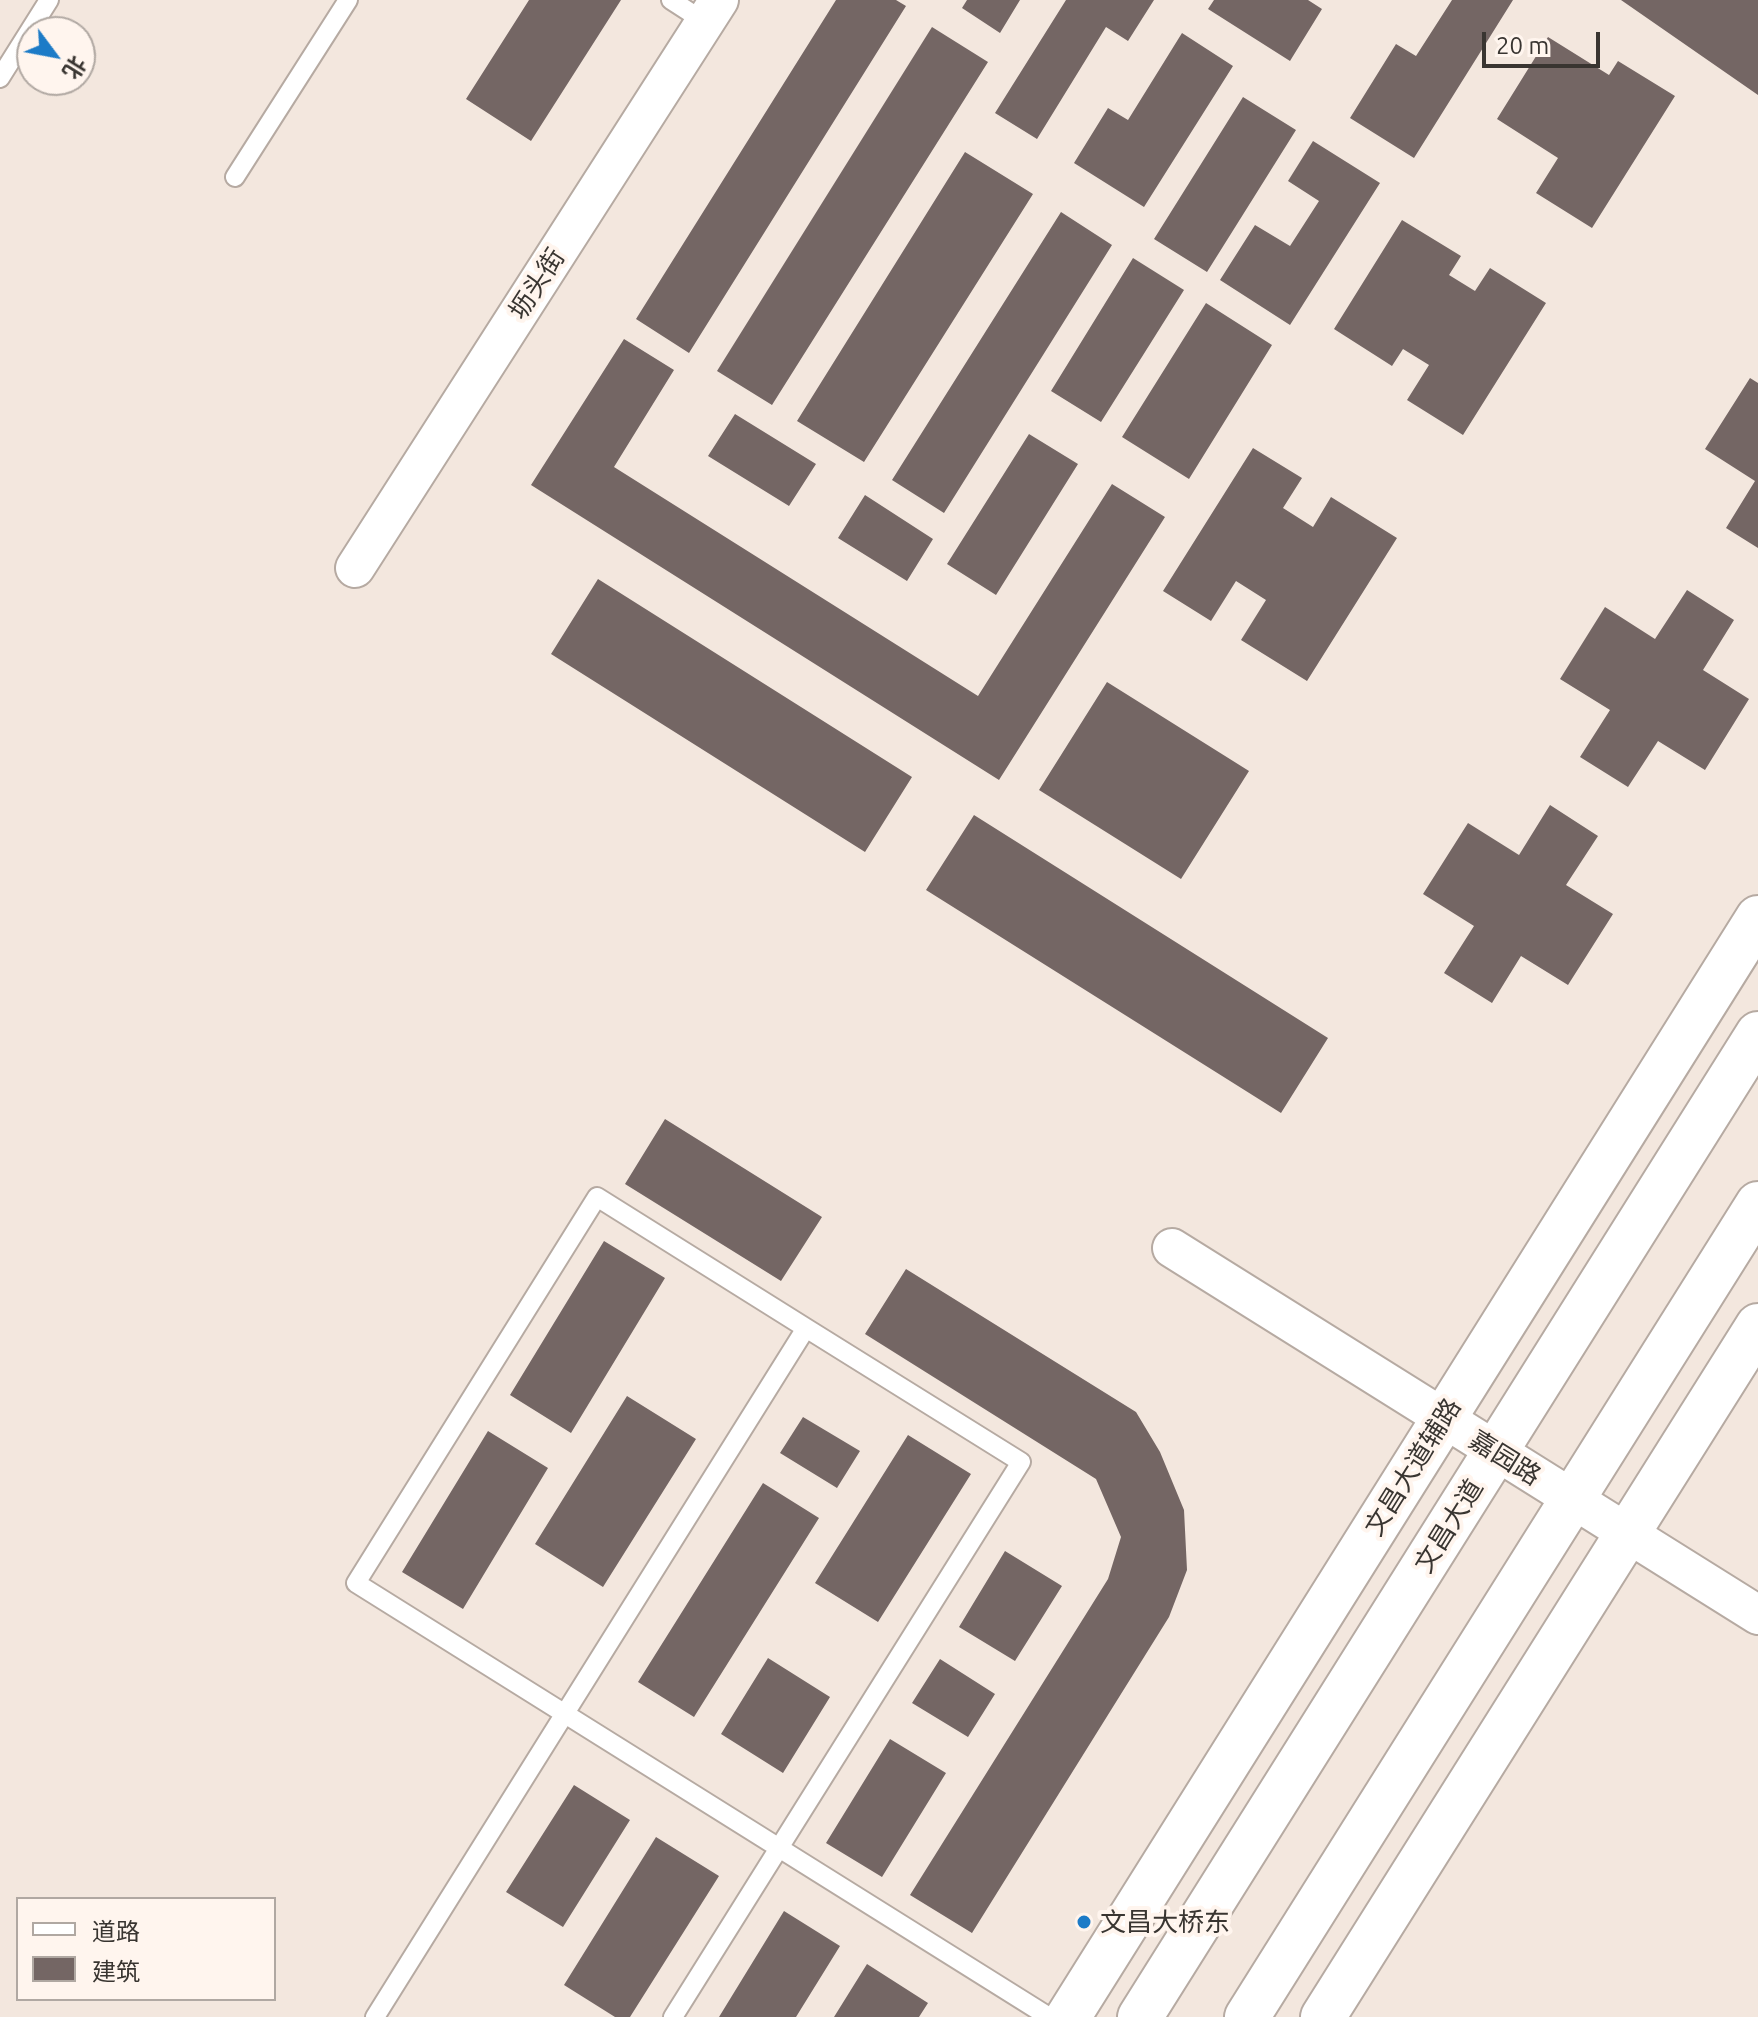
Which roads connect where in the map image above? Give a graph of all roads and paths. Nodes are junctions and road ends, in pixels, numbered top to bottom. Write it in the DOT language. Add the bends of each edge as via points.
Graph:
graph roads {
  1 [pos="49,0"];
  2 [pos="348,0"];
  3 [pos="671,0"];
  4 [pos="712,11"];
  5 [pos="0,78"];
  6 [pos="235,177"];
  7 [pos="355,568"];
  8 [pos="1758,918"];
  9 [pos="1758,1034"];
  10 [pos="1758,1204"];
  11 [pos="1172,1248"];
  12 [pos="1758,1326"];
  13 [pos="806,1328"];
  14 [pos="1444,1419"];
  15 [pos="1496,1452"];
  16 [pos="1572,1499"];
  17 [pos="1627,1534"];
  18 [pos="1758,1615"];
  19 [pos="565,1714"];
  20 [pos="779,1848"];
  21 [pos="375,2017"];
  22 [pos="673,2017"];
  23 [pos="1049,2017"];
  24 [pos="1068,2017"];
  25 [pos="1140,2017"];
  26 [pos="1247,2017"];
  27 [pos="1323,2017"];
  1 -- 5 [label="lane"];
  2 -- 6 [label="lane"];
  3 -- 4 [label="lane"];
  4 -- 7 [label="street, 坜头街"];
  8 -- 14 [label="street, 文昌大道辅路"];
  9 -- 15 [label="street, 文昌大道"];
  10 -- 16 [label="street"];
  11 -- 14 [label="street, 嘉园路"];
  12 -- 17 [label="street"];
  13 -- 19 [label="lane"];
  13 -- 19 [label="lane" via="597,1197 356,1583"];
  13 -- 20 [label="lane" via="1021,1462"];
  14 -- 15 [label="street, 嘉园路"];
  14 -- 24 [label="street, 文昌大道辅路"];
  15 -- 16 [label="street, 嘉园路"];
  15 -- 25 [label="street, 文昌大道"];
  16 -- 17 [label="street, 嘉园路"];
  16 -- 26 [label="street"];
  17 -- 18 [label="street, 嘉园路"];
  17 -- 27 [label="street"];
  19 -- 20 [label="lane"];
  19 -- 21 [label="lane"];
  20 -- 22 [label="lane"];
  20 -- 23 [label="lane"];
}
